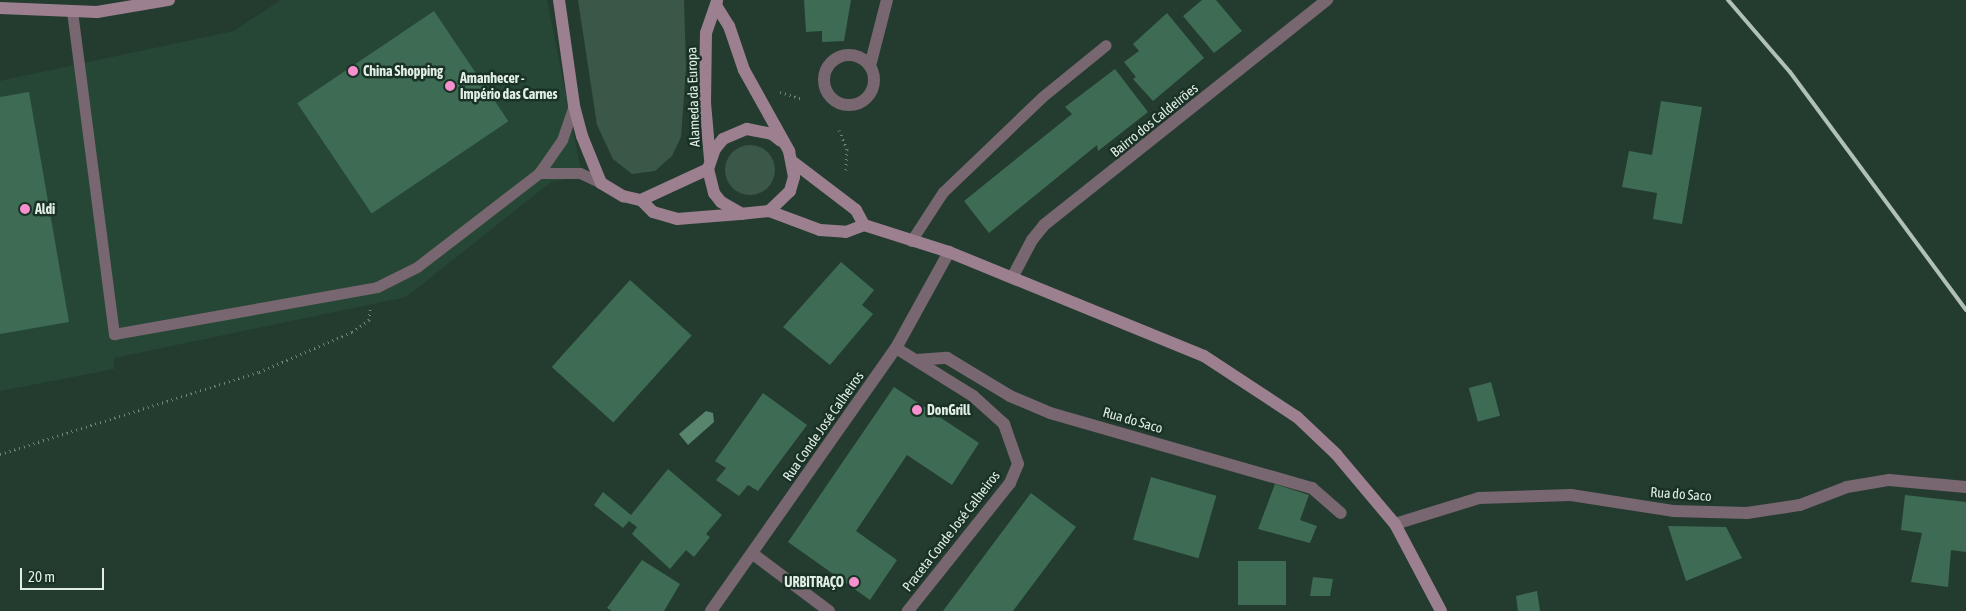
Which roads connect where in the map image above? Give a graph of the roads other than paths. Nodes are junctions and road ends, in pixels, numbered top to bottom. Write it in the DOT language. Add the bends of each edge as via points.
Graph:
graph roads {
  1 [pos="169,0"];
  2 [pos="559,0"];
  3 [pos="887,0"];
  4 [pos="1327,0"];
  5 [pos="717,4"];
  6 [pos="0,8"];
  7 [pos="72,11"];
  8 [pos="1106,45"];
  9 [pos="870,66"];
  10 [pos="574,106"];
  11 [pos="781,141"];
  12 [pos="793,162"];
  13 [pos="709,164"];
  14 [pos="539,173"];
  15 [pos="601,183"];
  16 [pos="641,200"];
  17 [pos="769,211"];
  18 [pos="742,214"];
  19 [pos="864,225"];
  20 [pos="911,241"];
  21 [pos="949,252"];
  22 [pos="1013,276"];
  23 [pos="896,348"];
  24 [pos="916,360"];
  25 [pos="1966,487"];
  26 [pos="1341,513"];
  27 [pos="1395,524"];
  28 [pos="753,554"];
  29 [pos="711,611"];
  30 [pos="829,611"];
  31 [pos="908,611"];
  32 [pos="1440,611"];
  1 -- 7 [label="main road" via="96,12"];
  2 -- 10 [label="main road"];
  3 -- 9 [label="street"];
  4 -- 22 [label="street, Bairro dos Caldeirões" via="1044,225"];
  5 -- 11 [label="main road, Alameda da Europa" via="729,26 744,70"];
  5 -- 13 [label="main road, Alameda da Europa" via="706,33"];
  6 -- 7 [label="main road"];
  7 -- 14 [label="lane" via="114,334 369,288 417,267"];
  8 -- 20 [label="lane" via="1042,97 943,192"];
  9 -- 9 [label="street" via="857,56 834,60 825,73 830,97 844,105 868,98 874,82"];
  10 -- 14 [label="lane" via="562,140"];
  10 -- 15 [label="main road"];
  11 -- 12 [label="main road, Alameda da Europa"];
  11 -- 13 [label="main road, Alameda da Europa" via="760,130 734,132 723,139"];
  12 -- 17 [label="main road" via="794,177 790,191"];
  12 -- 19 [label="main road" via="856,210"];
  13 -- 16 [label="main road"];
  13 -- 18 [label="main road, Alameda da Europa" via="714,193 731,210"];
  14 -- 15 [label="lane" via="580,173"];
  15 -- 16 [label="main road" via="623,196"];
  16 -- 18 [label="main road" via="653,212 677,219"];
  17 -- 18 [label="main road"];
  17 -- 19 [label="main road" via="820,230 846,232"];
  19 -- 20 [label="main road"];
  20 -- 21 [label="main road"];
  21 -- 22 [label="main road"];
  21 -- 23 [label="street, Rua Conde José Calheiros"];
  22 -- 27 [label="main road" via="1204,356 1253,386 1297,417 1336,454"];
  23 -- 24 [label="street, Praceta Conde José Calheiros"];
  23 -- 28 [label="street, Rua Conde José Calheiros"];
  24 -- 26 [label="street, Rua do Saco" via="947,358 1010,396 1050,413 1312,488"];
  24 -- 31 [label="street, Praceta Conde José Calheiros" via="973,396 1004,424 1018,464 1010,483"];
  25 -- 27 [label="street, Rua do Saco" via="1889,480 1846,487 1800,505 1747,512 1673,511 1571,495 1479,498"];
  27 -- 32 [label="main road"];
  28 -- 29 [label="street, Rua Conde José Calheiros"];
  28 -- 30 [label="street"];
}
